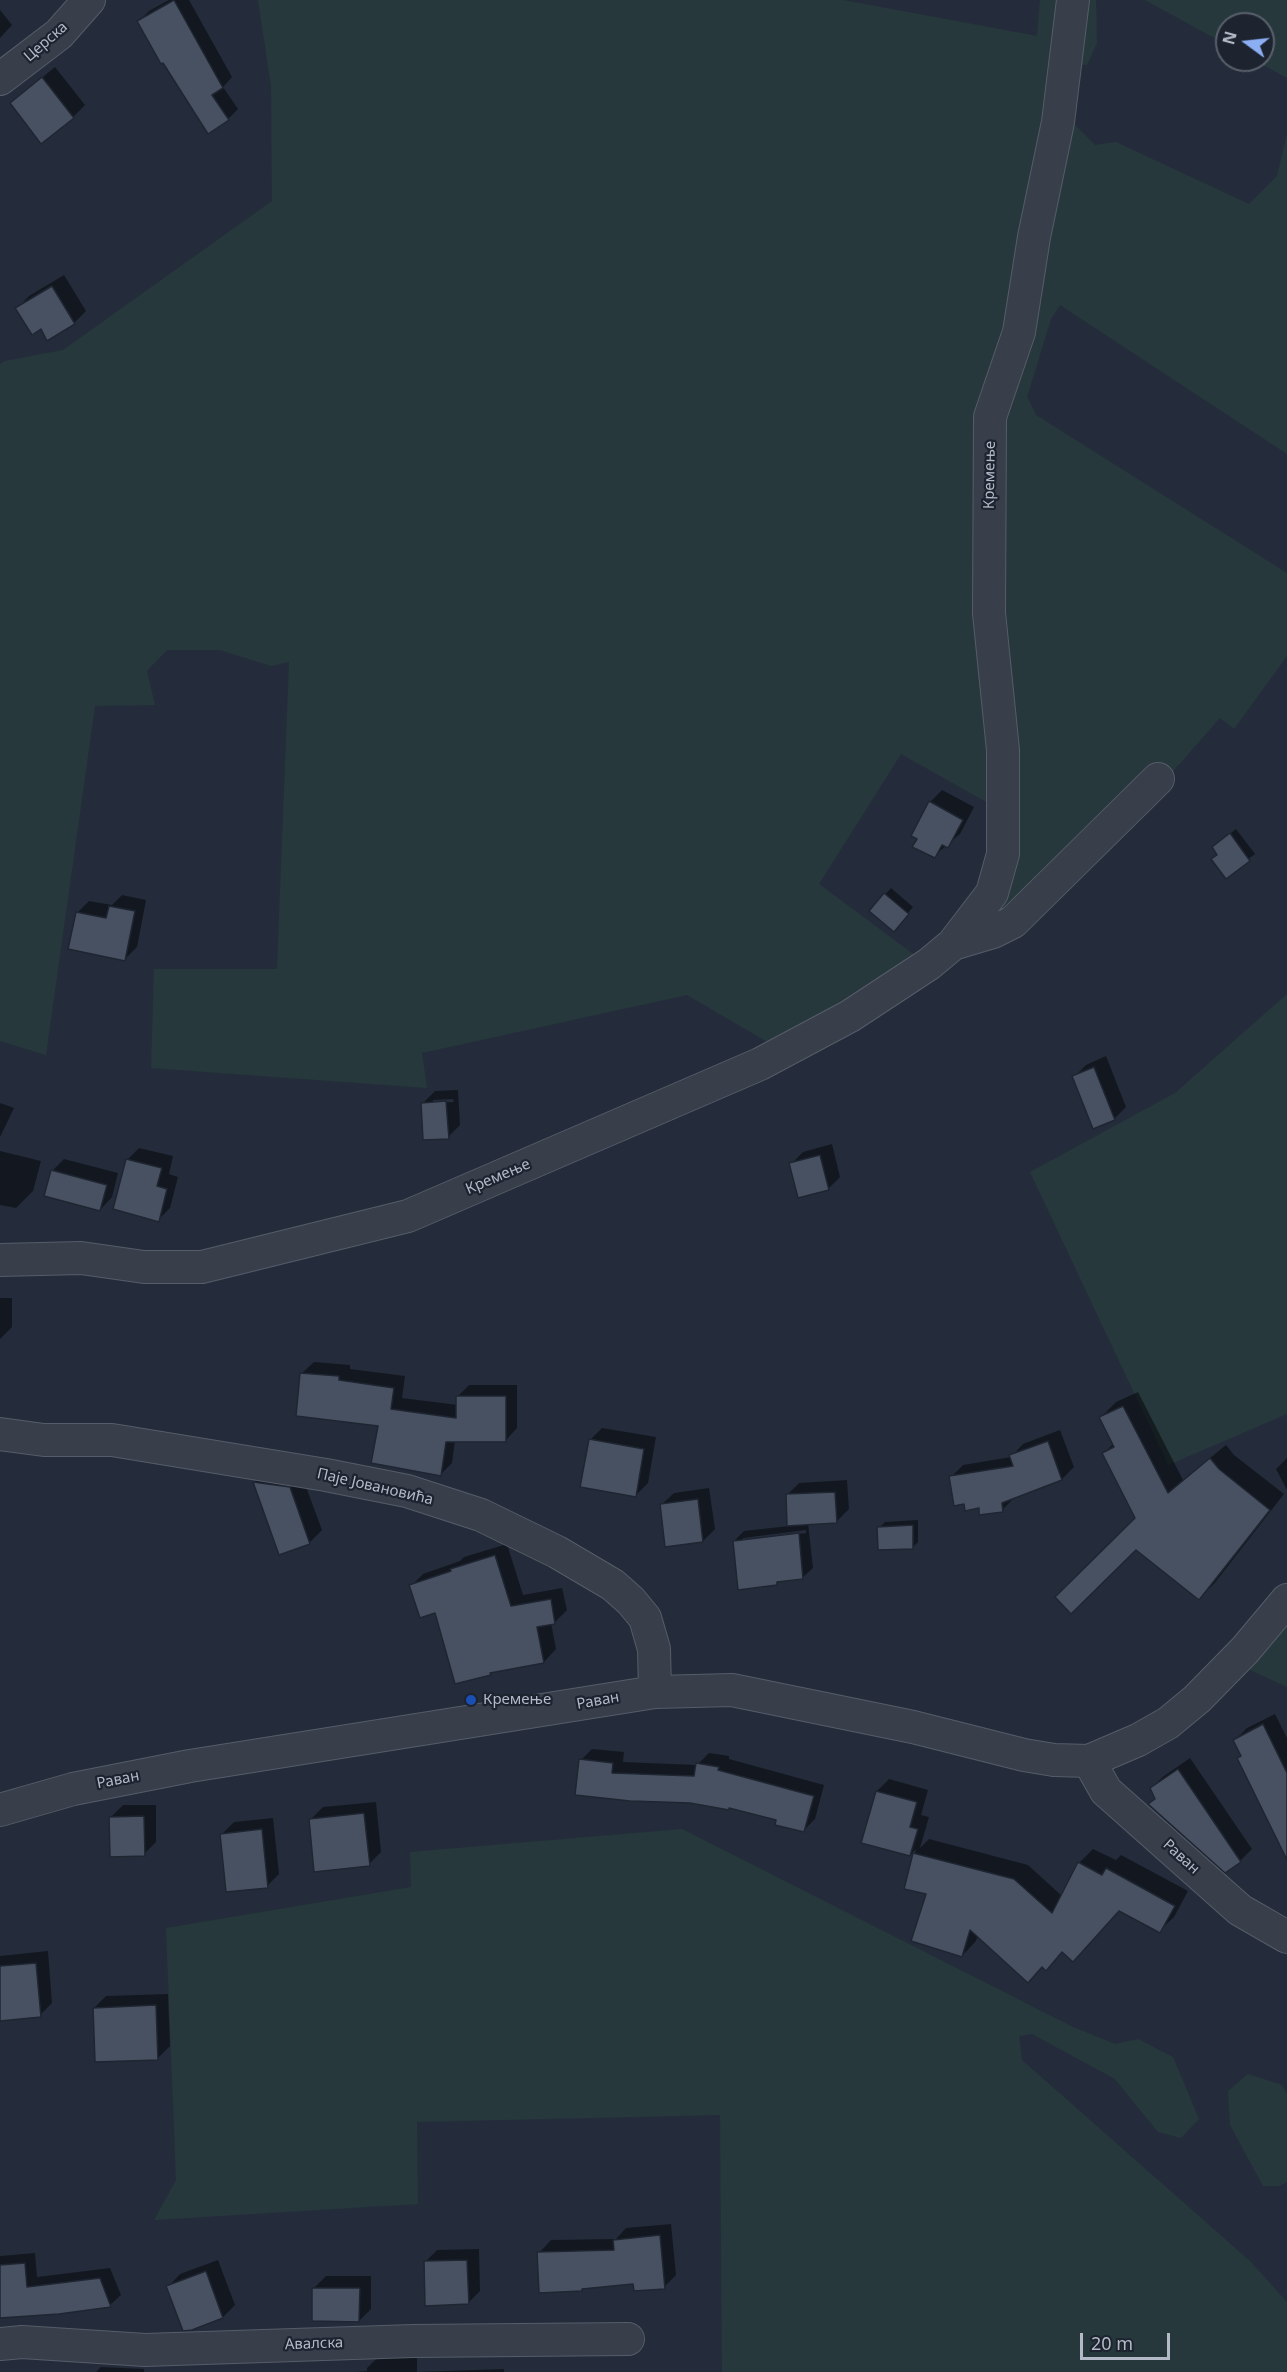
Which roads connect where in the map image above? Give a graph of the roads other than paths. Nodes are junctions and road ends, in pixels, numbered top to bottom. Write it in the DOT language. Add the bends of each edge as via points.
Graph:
graph roads {
  1 [pos="89,0"];
  2 [pos="1073,0"];
  3 [pos="0,80"];
  4 [pos="1158,779"];
  5 [pos="953,944"];
  6 [pos="0,1260"];
  7 [pos="0,1434"];
  8 [pos="1287,1600"];
  9 [pos="654,1692"];
  10 [pos="1089,1761"];
  11 [pos="0,1810"];
  12 [pos="1287,1937"];
  13 [pos="628,2339"];
  14 [pos="0,2344"];
  1 -- 3 [label="street, Церска" via="59,34"];
  2 -- 5 [label="street, Кремење" via="1058,122 1019,332 990,417 989,613 1003,750 1003,854 992,893"];
  4 -- 5 [label="street, Кремење" via="1013,922"];
  5 -- 6 [label="street, Кремење" via="850,1016 760,1064 408,1216 202,1267 144,1267 81,1257"];
  7 -- 9 [label="street, Паје Јовановића" via="44,1440 112,1440 326,1475 407,1491 481,1515 614,1585 632,1601 645,1618 654,1649"];
  8 -- 10 [label="street, Раван" via="1245,1650 1168,1724"];
  9 -- 10 [label="street, Раван" via="732,1690 913,1727 1024,1755"];
  9 -- 11 [label="street, Раван" via="190,1766 73,1789"];
  10 -- 12 [label="street, Раван" via="1106,1791 1240,1910"];
  13 -- 14 [label="street, Авалска" via="146,2350"];
}
